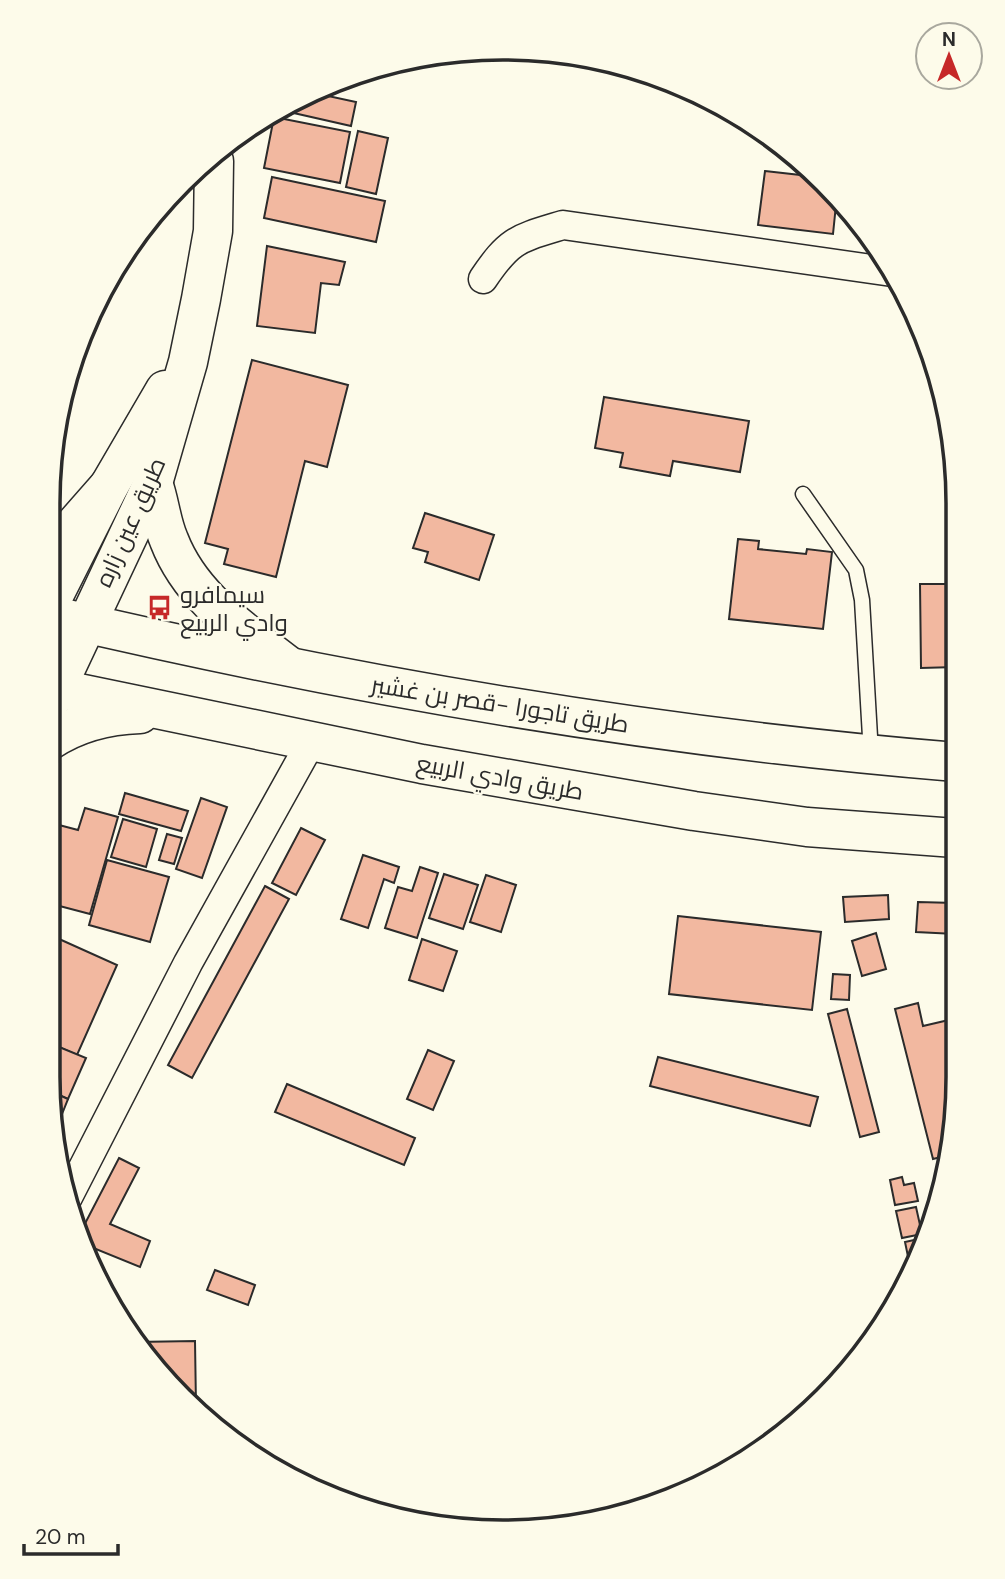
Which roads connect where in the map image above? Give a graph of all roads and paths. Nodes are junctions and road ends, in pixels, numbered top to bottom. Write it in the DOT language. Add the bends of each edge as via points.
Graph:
graph roads {
  1 [pos="214,166"];
  2 [pos="880,270"];
  3 [pos="483,279"];
  4 [pos="188,362"];
  5 [pos="153,483"];
  6 [pos="109,486"];
  7 [pos="803,494"];
  8 [pos="60,536"];
  9 [pos="60,583"];
  10 [pos="67,620"];
  11 [pos="60,654"];
  12 [pos="294,670"];
  13 [pos="60,693"];
  14 [pos="177,713"];
  15 [pos="60,735"];
  16 [pos="311,742"];
  17 [pos="871,755"];
  18 [pos="946,761"];
  19 [pos="946,837"];
  20 [pos="74,1186"];
  1 -- 4 [label="main road" via="213,231"];
  2 -- 3 [label="street" via="563,225 504,248"];
  4 -- 5 [label="main road, طريق عين زاره"];
  4 -- 6 [label="main road, طريق عين زاره" via="173,374"];
  5 -- 10 [label="main road, طريق عين زاره"];
  5 -- 12 [label="main road" via="180,567 200,593"];
  6 -- 8 [label="main road"];
  6 -- 9 [label="main road, طريق عين زاره"];
  7 -- 17 [label="lane" via="856,570 862,600"];
  10 -- 11 [label="main road, طريق عين زاره"];
  10 -- 12 [label="main road, طريق تاجورا -قصر بن غشير"];
  12 -- 17 [label="main road, طريق تاجورا -قصر بن غشير" via="695,736"];
  13 -- 14 [label="main road, طريق وادي الربيع"];
  14 -- 15 [label="main road" via="108,717"];
  14 -- 16 [label="main road, طريق وادي الربيع"];
  16 -- 19 [label="main road, طريق وادي الربيع" via="694,811 807,827"];
  16 -- 20 [label="street" via="188,963"];
  17 -- 18 [label="main road, طريق تاجورا -قصر بن غشير"];
}
